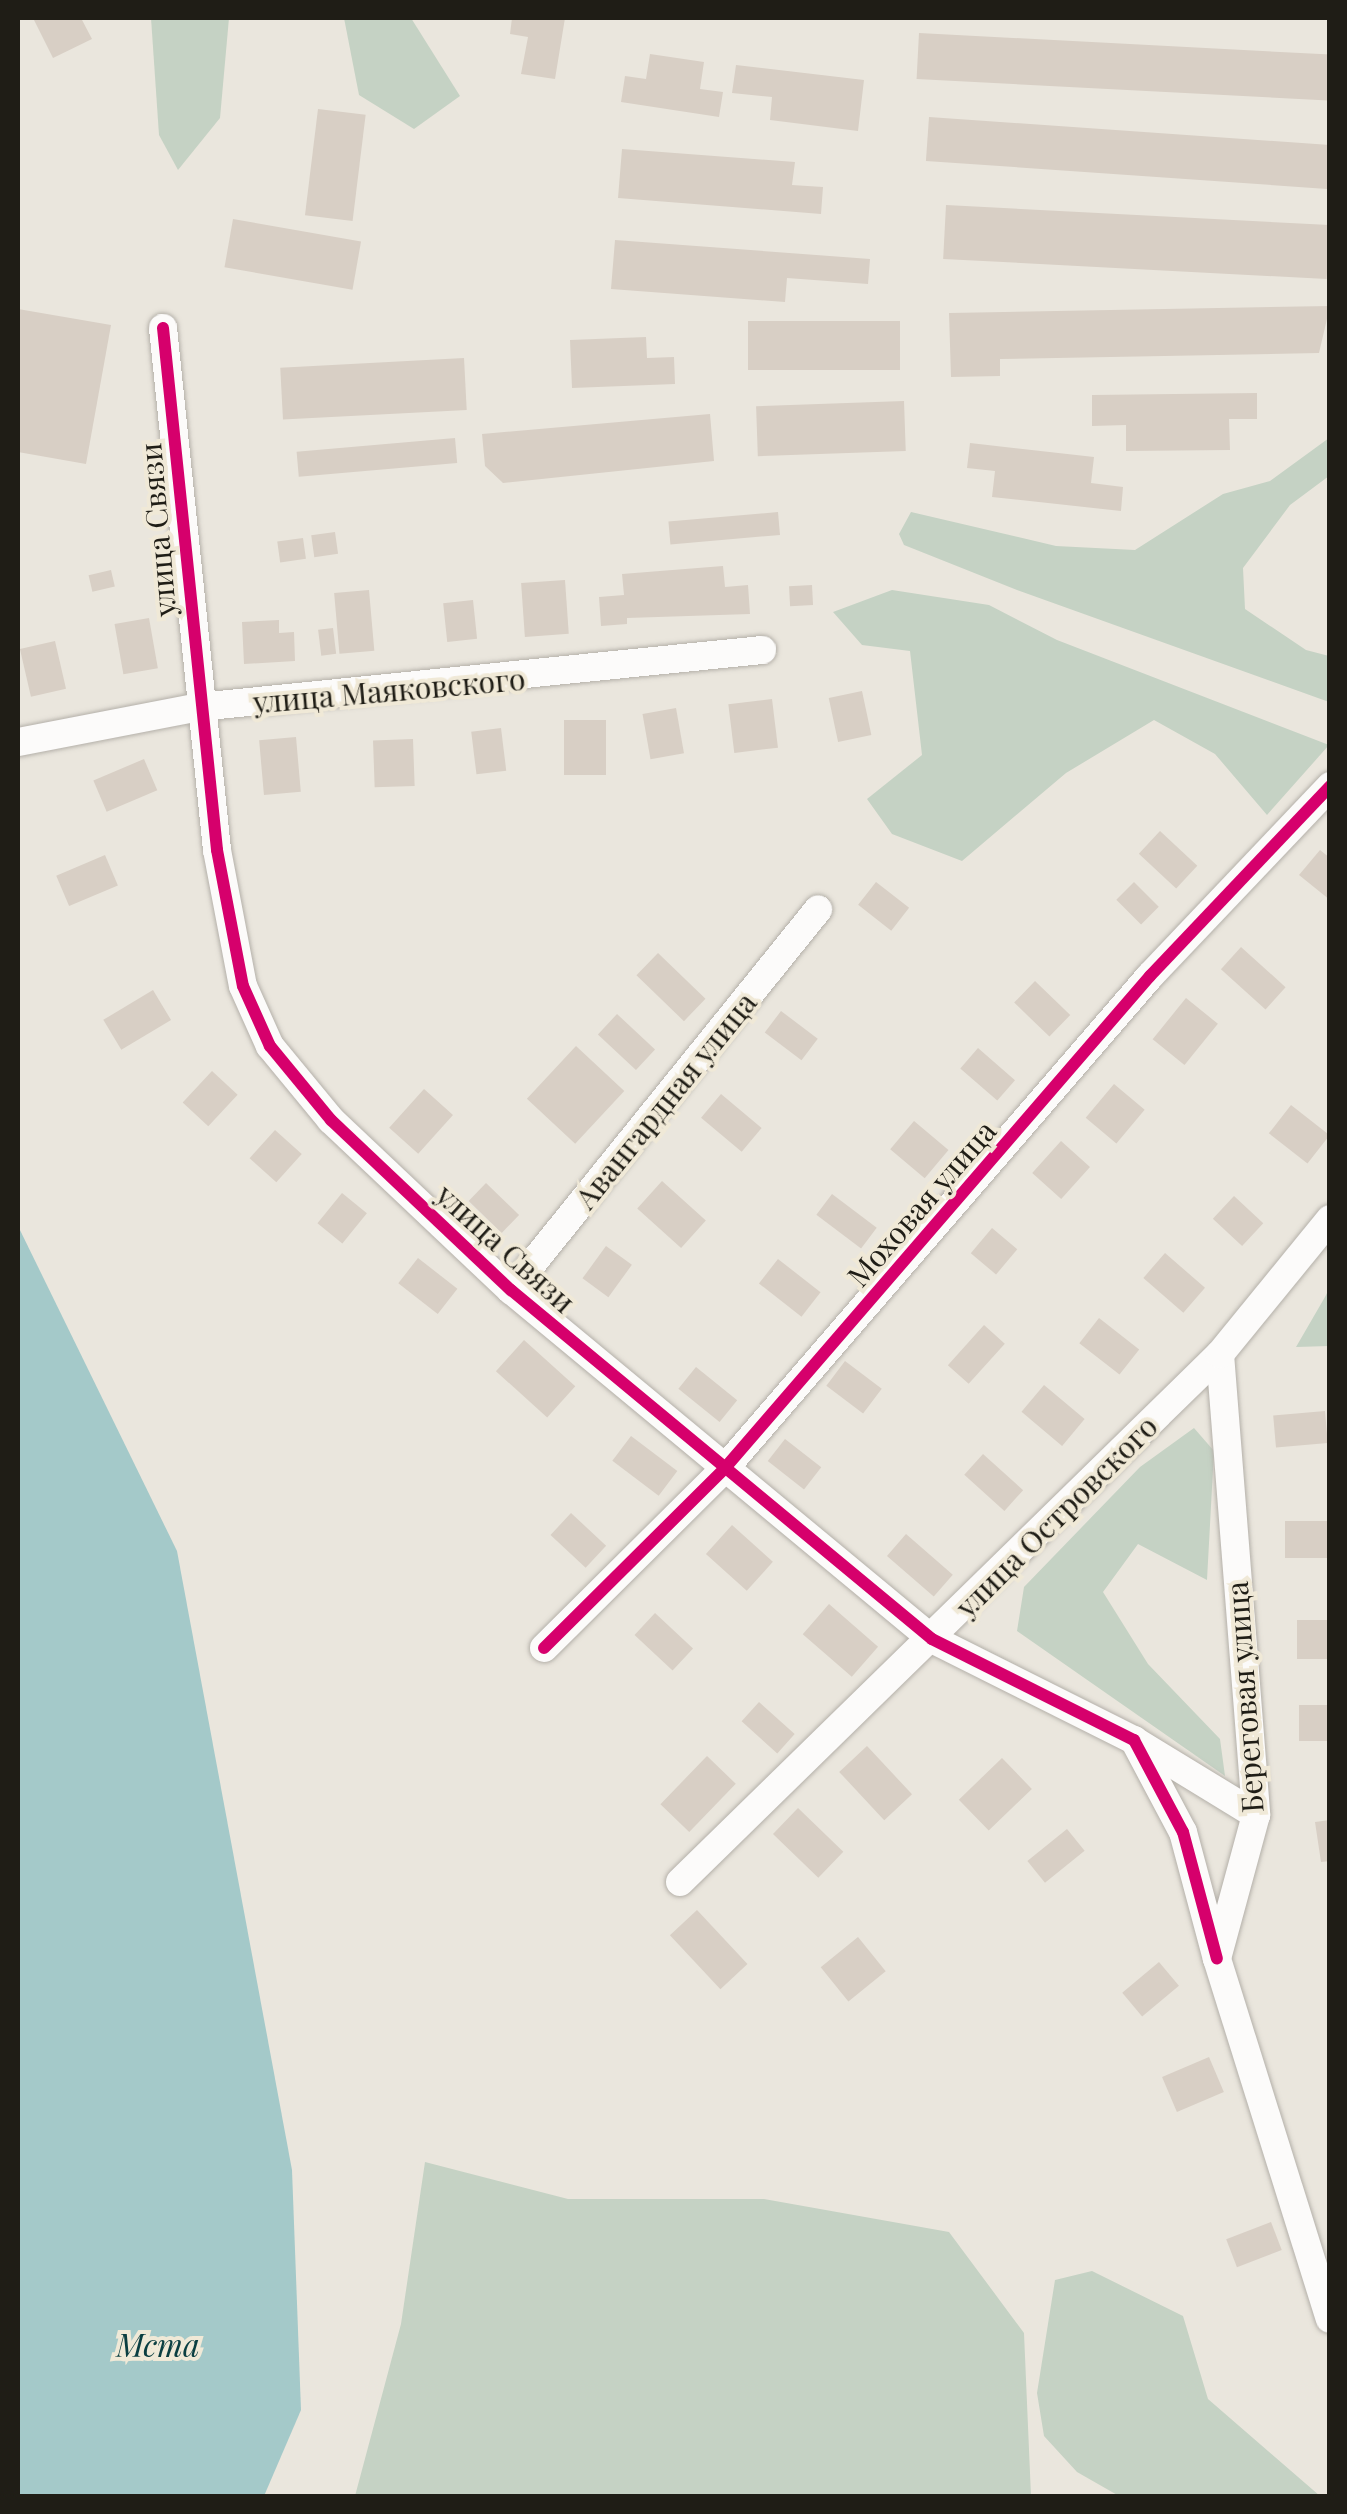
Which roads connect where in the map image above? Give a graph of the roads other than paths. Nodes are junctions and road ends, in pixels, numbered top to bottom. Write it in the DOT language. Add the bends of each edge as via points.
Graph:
graph roads {
  1 [pos="163,328"];
  2 [pos="762,650"];
  3 [pos="199,708"];
  4 [pos="18,742"];
  5 [pos="1330,786"];
  6 [pos="818,909"];
  7 [pos="1330,1219"];
  8 [pos="511,1290"];
  9 [pos="1220,1354"];
  10 [pos="725,1468"];
  11 [pos="932,1639"];
  12 [pos="544,1648"];
  13 [pos="1134,1740"];
  14 [pos="1256,1815"];
  15 [pos="680,1882"];
  16 [pos="1217,1959"];
  17 [pos="1330,2319"];
  1 -- 3 [label="street, улица Связи"];
  2 -- 3 [label="street, улица Маяковского"];
  3 -- 4 [label="street, улица Маяковского"];
  3 -- 8 [label="street, улица Связи" via="216,850 253,1016 331,1120"];
  5 -- 10 [label="street, Моховая улица" via="1150,976"];
  6 -- 8 [label="street, Авангардная улица"];
  7 -- 9 [label="street, улица Островского"];
  8 -- 10 [label="street, улица Связи"];
  9 -- 11 [label="street, улица Островского"];
  9 -- 14 [label="street, Береговая улица"];
  10 -- 11 [label="street, улица Связи"];
  10 -- 12 [label="street, Моховая улица"];
  11 -- 13 [label="street, улица Связи"];
  11 -- 15 [label="street, улица Островского"];
  13 -- 14 [label="street, улица Связи"];
  13 -- 16 [label="street" via="1183,1832"];
  14 -- 16 [label="street, Береговая улица"];
  16 -- 17 [label="street"];
}
